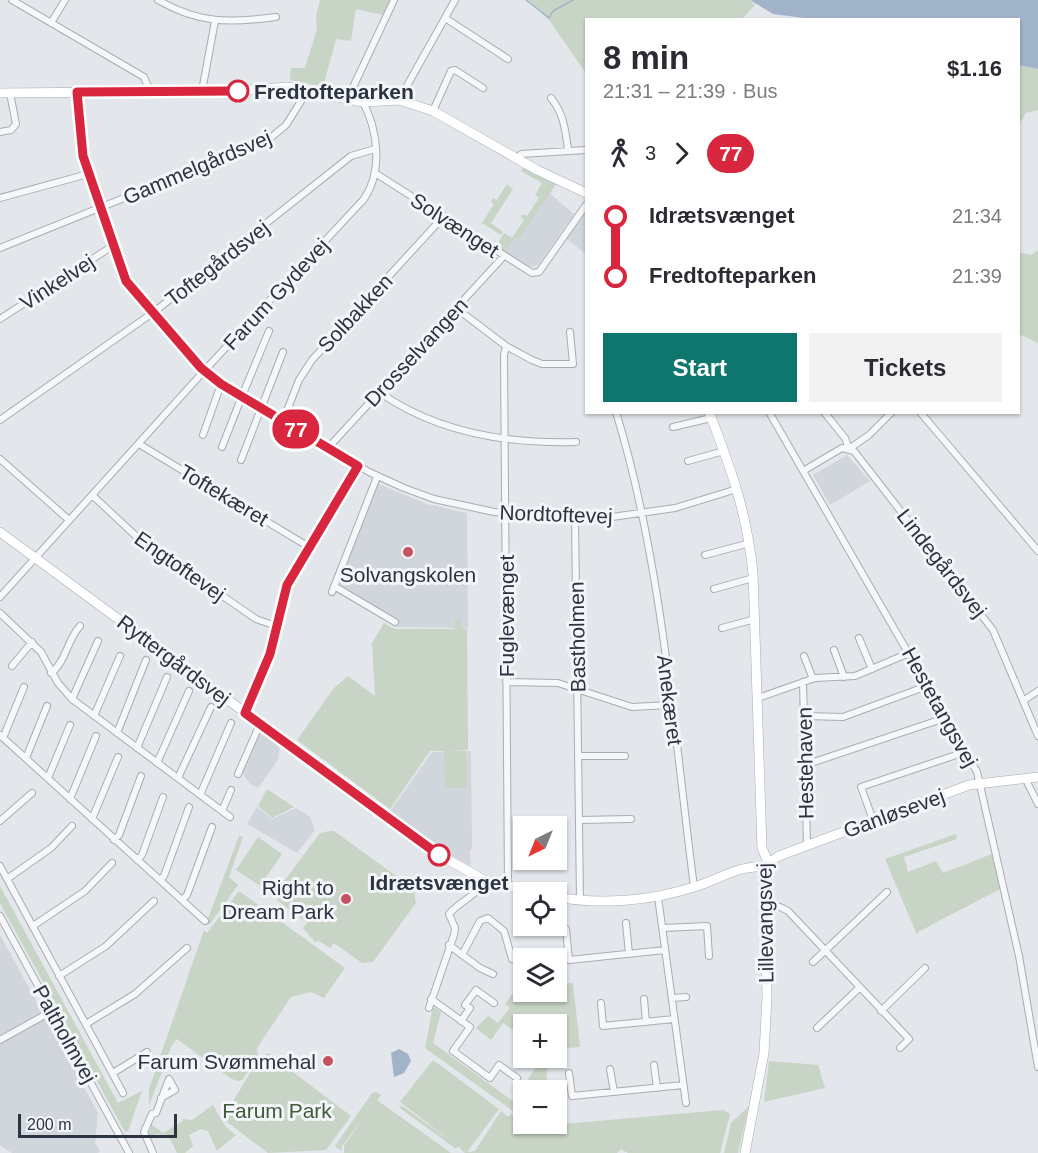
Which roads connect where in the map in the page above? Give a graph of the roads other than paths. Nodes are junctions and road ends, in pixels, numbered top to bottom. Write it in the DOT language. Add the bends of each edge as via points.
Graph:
graph roads {
  1 [pos="12,0"];
  2 [pos="65,0"];
  3 [pos="158,0"];
  4 [pos="393,0"];
  5 [pos="455,0"];
  6 [pos="276,17"];
  7 [pos="445,18"];
  8 [pos="215,21"];
  9 [pos="51,23"];
  10 [pos="508,59"];
  11 [pos="483,88"];
  12 [pos="308,90"];
  13 [pos="150,91"];
  14 [pos="202,91"];
  15 [pos="77,92"];
  16 [pos="5,93"];
  17 [pos="551,98"];
  18 [pos="347,100"];
  19 [pos="399,100"];
  20 [pos="363,102"];
  21 [pos="433,111"];
  22 [pos="0,132"];
  23 [pos="375,146"];
  24 [pos="568,149"];
  25 [pos="585,150"];
  26 [pos="518,158"];
  27 [pos="375,173"];
  28 [pos="88,174"];
  29 [pos="585,192"];
  30 [pos="0,198"];
  31 [pos="585,206"];
  32 [pos="100,207"];
  33 [pos="444,216"];
  34 [pos="114,245"];
  35 [pos="0,248"];
  36 [pos="503,257"];
  37 [pos="456,308"];
  38 [pos="154,312"];
  39 [pos="0,319"];
  40 [pos="269,331"];
  41 [pos="570,332"];
  42 [pos="506,346"];
  43 [pos="284,352"];
  44 [pos="204,371"];
  45 [pos="221,384"];
  46 [pos="379,392"];
  47 [pos="242,396"];
  48 [pos="262,408"];
  49 [pos="616,414"];
  50 [pos="770,414"];
  51 [pos="826,414"];
  52 [pos="890,414"];
  53 [pos="922,414"];
  54 [pos="710,415"];
  55 [pos="0,420"];
  56 [pos="283,421"];
  57 [pos="673,427"];
  58 [pos="203,435"];
  59 [pos="505,440"];
  60 [pos="576,442"];
  61 [pos="139,444"];
  62 [pos="222,447"];
  63 [pos="328,448"];
  64 [pos="849,448"];
  65 [pos="724,451"];
  66 [pos="0,459"];
  67 [pos="241,460"];
  68 [pos="688,460"];
  69 [pos="358,466"];
  70 [pos="803,471"];
  71 [pos="377,477"];
  72 [pos="737,489"];
  73 [pos="92,495"];
  74 [pos="506,513"];
  75 [pos="641,514"];
  76 [pos="576,518"];
  77 [pos="69,520"];
  78 [pos="0,532"];
  79 [pos="750,543"];
  80 [pos="309,547"];
  81 [pos="1038,551"];
  82 [pos="705,555"];
  83 [pos="35,558"];
  84 [pos="753,578"];
  85 [pos="714,589"];
  86 [pos="0,597"];
  87 [pos="0,613"];
  88 [pos="755,620"];
  89 [pos="395,622"];
  90 [pos="80,626"];
  91 [pos="276,626"];
  92 [pos="722,628"];
  93 [pos="859,638"];
  94 [pos="98,641"];
  95 [pos="32,642"];
  96 [pos="834,650"];
  97 [pos="909,653"];
  98 [pos="120,656"];
  99 [pos="804,656"];
  100 [pos="146,660"];
  101 [pos="12,666"];
  102 [pos="872,669"];
  103 [pos="51,673"];
  104 [pos="167,677"];
  105 [pos="844,677"];
  106 [pos="813,679"];
  107 [pos="506,682"];
  108 [pos="803,682"];
  109 [pos="927,686"];
  110 [pos="24,687"];
  111 [pos="577,690"];
  112 [pos="189,691"];
  113 [pos="1038,691"];
  114 [pos="758,698"];
  115 [pos="72,699"];
  116 [pos="1023,701"];
  117 [pos="670,705"];
  118 [pos="47,706"];
  119 [pos="211,706"];
  120 [pos="245,713"];
  121 [pos="94,716"];
  122 [pos="805,716"];
  123 [pos="945,718"];
  124 [pos="231,723"];
  125 [pos="260,724"];
  126 [pos="70,725"];
  127 [pos="117,733"];
  128 [pos="2,736"];
  129 [pos="96,736"];
  130 [pos="1038,736"];
  131 [pos="136,748"];
  132 [pos="965,752"];
  133 [pos="579,756"];
  134 [pos="625,756"];
  135 [pos="118,757"];
  136 [pos="26,758"];
  137 [pos="157,763"];
  138 [pos="805,765"];
  139 [pos="238,774"];
  140 [pos="141,776"];
  141 [pos="1038,777"];
  142 [pos="48,778"];
  143 [pos="178,778"];
  144 [pos="1024,778"];
  145 [pos="979,782"];
  146 [pos="231,789"];
  147 [pos="32,793"];
  148 [pos="200,795"];
  149 [pos="163,797"];
  150 [pos="70,799"];
  151 [pos="1038,804"];
  152 [pos="189,807"];
  153 [pos="222,811"];
  154 [pos="230,817"];
  155 [pos="92,819"];
  156 [pos="631,819"];
  157 [pos="580,820"];
  158 [pos="873,820"];
  159 [pos="0,821"];
  160 [pos="72,826"];
  161 [pos="212,827"];
  162 [pos="114,840"];
  163 [pos="807,845"];
  164 [pos="137,860"];
  165 [pos="112,863"];
  166 [pos="766,865"];
  167 [pos="0,866"];
  168 [pos="7,879"];
  169 [pos="160,880"];
  170 [pos="484,880"];
  171 [pos="508,886"];
  172 [pos="513,887"];
  173 [pos="694,887"];
  174 [pos="887,892"];
  175 [pos="658,897"];
  176 [pos="567,898"];
  177 [pos="182,900"];
  178 [pos="580,900"];
  179 [pos="154,901"];
  180 [pos="765,905"];
  181 [pos="0,916"];
  182 [pos="205,921"];
  183 [pos="626,923"];
  184 [pos="33,926"];
  185 [pos="663,928"];
  186 [pos="567,936"];
  187 [pos="449,945"];
  188 [pos="187,948"];
  189 [pos="665,950"];
  190 [pos="824,951"];
  191 [pos="629,954"];
  192 [pos="462,955"];
  193 [pos="709,956"];
  194 [pos="512,959"];
  195 [pos="813,962"];
  196 [pos="925,969"];
  197 [pos="493,974"];
  198 [pos="60,976"];
  199 [pos="858,988"];
  200 [pos="686,997"];
  201 [pos="672,998"];
  202 [pos="431,999"];
  203 [pos="644,999"];
  204 [pos="494,1003"];
  205 [pos="601,1003"];
  206 [pos="429,1008"];
  207 [pos="52,1011"];
  208 [pos="881,1011"];
  209 [pos="674,1019"];
  210 [pos="460,1021"];
  211 [pos="646,1022"];
  212 [pos="86,1024"];
  213 [pos="817,1028"];
  214 [pos="0,1040"];
  215 [pos="900,1048"];
  216 [pos="147,1052"];
  217 [pos="654,1065"];
  218 [pos="1038,1067"];
  219 [pos="610,1069"];
  220 [pos="113,1073"];
  221 [pos="569,1073"];
  222 [pos="517,1078"];
  223 [pos="683,1085"];
  224 [pos="657,1088"];
  225 [pos="614,1092"];
  226 [pos="123,1093"];
  227 [pos="161,1098"];
  228 [pos="686,1103"];
  229 [pos="129,1153"];
  230 [pos="153,1153"];
  231 [pos="745,1153"];
  1 -- 9 [label="street"];
  2 -- 9 [label="street"];
  3 -- 8 [label="street" via="180,13"];
  4 -- 18 [label="street"];
  5 -- 7 [label="street"];
  6 -- 8 [label="street"];
  7 -- 10 [label="street"];
  7 -- 19 [label="street"];
  8 -- 14 [label="street"];
  9 -- 13 [label="street" via="144,77"];
  11 -- 21 [label="street" via="451,71"];
  12 -- 14 [label="street" via="287,87"];
  12 -- 18 [label="street"];
  12 -- 32 [label="street, Gammelgårdsvej" via="286,125 267,140"];
  13 -- 14 [label="street"];
  13 -- 15 [label="street"];
  15 -- 16 [label="street"];
  15 -- 28 [label="street, Nordtoftevej" via="80,142"];
  16 -- 22 [label="street" via="16,124"];
  17 -- 24 [label="street" via="563,116"];
  18 -- 20 [label="street"];
  19 -- 20 [label="street"];
  19 -- 21 [label="street"];
  20 -- 23 [label="street, Farum Gydevej" via="371,119"];
  21 -- 26 [label="street"];
  23 -- 27 [label="street, Farum Gydevej"];
  23 -- 38 [label="street, Toftegårdsvej" via="351,156"];
  24 -- 25 [label="street"];
  24 -- 26 [label="street" via="548,154 521,153"];
  26 -- 29 [label="street"];
  27 -- 33 [label="street, Solvænget"];
  27 -- 44 [label="street, Farum Gydevej" via="364,199"];
  28 -- 30 [label="street"];
  28 -- 32 [label="street, Nordtoftevej"];
  31 -- 36 [label="street, Solvænget" via="539,272 527,272"];
  32 -- 34 [label="street, Nordtoftevej"];
  32 -- 35 [label="street, Gammelgårdsvej"];
  33 -- 36 [label="street, Solvænget"];
  33 -- 56 [label="street, Solbakken" via="308,364"];
  34 -- 38 [label="street, Nordtoftevej" via="126,281"];
  34 -- 39 [label="street, Vinkelvej"];
  36 -- 37 [label="street, Drosselvangen"];
  37 -- 42 [label="street"];
  37 -- 46 [label="street, Drosselvangen"];
  38 -- 44 [label="street, Nordtoftevej"];
  38 -- 55 [label="street, Toftegårdsvej"];
  40 -- 47 [label="street"];
  41 -- 42 [label="street" via="573,364 542,364"];
  42 -- 59 [label="street, Fuglevænget"];
  43 -- 48 [label="street"];
  44 -- 45 [label="street, Nordtoftevej"];
  44 -- 61 [label="street, Farum Gydevej"];
  45 -- 47 [label="street, Nordtoftevej"];
  45 -- 58 [label="street"];
  46 -- 59 [label="street" via="420,416"];
  46 -- 63 [label="street, Drosselvangen"];
  47 -- 48 [label="street, Nordtoftevej"];
  47 -- 62 [label="street"];
  48 -- 56 [label="street, Nordtoftevej"];
  48 -- 67 [label="street"];
  49 -- 75 [label="street, Anekæret"];
  50 -- 70 [label="street, Hestetangsvej"];
  51 -- 64 [label="street, Lindegårdsvej"];
  52 -- 64 [label="street"];
  53 -- 81 [label="street"];
  54 -- 57 [label="street, Lillevangsvej"];
  54 -- 65 [label="street, Lillevangsvej"];
  56 -- 63 [label="street, Nordtoftevej"];
  59 -- 60 [label="street"];
  59 -- 74 [label="street, Fuglevænget"];
  61 -- 73 [label="street, Farum Gydevej"];
  61 -- 80 [label="street, Toftekæret"];
  63 -- 69 [label="street, Nordtoftevej"];
  64 -- 70 [label="street" via="842,448"];
  64 -- 116 [label="street, Lindegårdsvej" via="990,625"];
  65 -- 68 [label="street"];
  65 -- 72 [label="street, Lillevangsvej"];
  66 -- 77 [label="street"];
  69 -- 71 [label="street, Nordtoftevej"];
  69 -- 80 [label="street"];
  70 -- 97 [label="street, Hestetangsvej"];
  71 -- 74 [label="street, Nordtoftevej" via="434,500"];
  71 -- 89 [label="street" via="333,589"];
  72 -- 75 [label="street, Nordtoftevej"];
  72 -- 79 [label="street, Lillevangsvej"];
  73 -- 77 [label="street, Farum Gydevej"];
  73 -- 91 [label="street, Engtoftevej" via="137,537 247,613"];
  74 -- 76 [label="street, Nordtoftevej"];
  74 -- 107 [label="street, Fuglevænget"];
  75 -- 76 [label="street, Nordtoftevej"];
  75 -- 117 [label="street, Anekæret" via="655,585"];
  76 -- 111 [label="street, Bastholmen"];
  77 -- 83 [label="street, Farum Gydevej"];
  78 -- 83 [label="street, Ryttergårdsvej"];
  79 -- 82 [label="street"];
  79 -- 84 [label="street, Lillevangsvej"];
  80 -- 91 [label="street" via="287,585"];
  83 -- 86 [label="street, Farum Gydevej"];
  83 -- 120 [label="street, Ryttergårdsvej"];
  84 -- 85 [label="street"];
  84 -- 88 [label="street, Lillevangsvej"];
  87 -- 95 [label="street"];
  88 -- 92 [label="street"];
  88 -- 114 [label="street, Lillevangsvej"];
  90 -- 103 [label="street" via="58,668"];
  91 -- 120 [label="street" via="270,654"];
  93 -- 102 [label="street"];
  94 -- 115 [label="street"];
  95 -- 101 [label="street"];
  95 -- 103 [label="street"];
  96 -- 105 [label="street"];
  97 -- 102 [label="street"];
  97 -- 109 [label="street, Hestetangsvej"];
  98 -- 121 [label="street"];
  99 -- 106 [label="street"];
  100 -- 127 [label="street"];
  102 -- 105 [label="street"];
  103 -- 115 [label="street"];
  104 -- 131 [label="street"];
  105 -- 106 [label="street"];
  106 -- 108 [label="street"];
  107 -- 111 [label="street" via="546,682"];
  107 -- 171 [label="street, Fuglevænget"];
  108 -- 114 [label="street"];
  108 -- 122 [label="street, Hestehaven"];
  109 -- 122 [label="street" via="843,717"];
  109 -- 123 [label="street, Hestetangsvej"];
  110 -- 128 [label="street"];
  111 -- 117 [label="street" via="632,707"];
  111 -- 133 [label="street, Bastholmen"];
  112 -- 137 [label="street"];
  113 -- 116 [label="street"];
  114 -- 166 [label="street, Lillevangsvej" via="762,848"];
  115 -- 121 [label="street"];
  116 -- 130 [label="street, Lindegårdsvej"];
  117 -- 173 [label="street, Anekæret"];
  118 -- 136 [label="street"];
  119 -- 143 [label="street"];
  120 -- 125 [label="street, Ryttergårdsvej"];
  121 -- 127 [label="street"];
  122 -- 138 [label="street, Hestehaven"];
  123 -- 132 [label="street, Hestetangsvej"];
  123 -- 138 [label="street"];
  124 -- 148 [label="street"];
  125 -- 139 [label="street"];
  125 -- 170 [label="street, Ryttergårdsvej" via="420,842"];
  126 -- 142 [label="street"];
  127 -- 131 [label="street"];
  128 -- 136 [label="street"];
  129 -- 150 [label="street"];
  131 -- 137 [label="street"];
  132 -- 145 [label="street, Hestetangsvej"];
  132 -- 158 [label="street" via="861,787"];
  133 -- 134 [label="street"];
  133 -- 157 [label="street, Bastholmen"];
  135 -- 155 [label="street"];
  136 -- 142 [label="street"];
  137 -- 143 [label="street"];
  138 -- 163 [label="street, Hestehaven"];
  140 -- 162 [label="street"];
  141 -- 144 [label="street, Ganløsevej"];
  142 -- 150 [label="street"];
  143 -- 148 [label="street"];
  144 -- 145 [label="street, Ganløsevej"];
  144 -- 151 [label="street"];
  145 -- 158 [label="street, Ganløsevej"];
  145 -- 218 [label="street, Hestetangsvej" via="1019,956"];
  146 -- 153 [label="street"];
  147 -- 159 [label="street"];
  148 -- 153 [label="street"];
  149 -- 164 [label="street"];
  150 -- 155 [label="street"];
  152 -- 169 [label="street"];
  153 -- 154 [label="street"];
  155 -- 162 [label="street"];
  156 -- 157 [label="street"];
  157 -- 178 [label="street, Bastholmen"];
  158 -- 163 [label="street, Ganløsevej"];
  160 -- 168 [label="street" via="51,848"];
  161 -- 177 [label="street"];
  162 -- 164 [label="street"];
  163 -- 166 [label="street, Ganløsevej"];
  164 -- 169 [label="street"];
  165 -- 184 [label="street" via="86,891"];
  166 -- 173 [label="street"];
  166 -- 180 [label="street, Lillevangsvej"];
  167 -- 168 [label="street"];
  168 -- 184 [label="street"];
  169 -- 177 [label="street"];
  170 -- 171 [label="street, Ryttergårdsvej"];
  170 -- 187 [label="street" via="476,894 449,914 455,928"];
  171 -- 172 [label="street, Ryttergårdsvej"];
  173 -- 175 [label="street"];
  174 -- 190 [label="street"];
  175 -- 178 [label="street"];
  175 -- 185 [label="street"];
  176 -- 178 [label="street"];
  177 -- 182 [label="street"];
  179 -- 198 [label="street" via="106,946"];
  180 -- 190 [label="street" via="788,911"];
  180 -- 231 [label="street, Lillevangsvej" via="764,1053"];
  181 -- 207 [label="street, Paltholmvej"];
  183 -- 191 [label="street"];
  184 -- 198 [label="street"];
  185 -- 189 [label="street"];
  185 -- 193 [label="street" via="707,926"];
  186 -- 191 [label="street" via="569,960"];
  187 -- 192 [label="street"];
  187 -- 202 [label="street"];
  188 -- 212 [label="street" via="135,994"];
  189 -- 191 [label="street"];
  189 -- 201 [label="street"];
  190 -- 195 [label="street"];
  190 -- 199 [label="street"];
  192 -- 194 [label="street" via="480,921 488,918 504,931"];
  192 -- 197 [label="street"];
  196 -- 208 [label="street"];
  198 -- 212 [label="street"];
  199 -- 208 [label="street"];
  199 -- 213 [label="street"];
  200 -- 201 [label="street"];
  201 -- 209 [label="street"];
  202 -- 206 [label="street"];
  202 -- 210 [label="street"];
  203 -- 211 [label="street"];
  204 -- 210 [label="street" via="476,990"];
  205 -- 211 [label="street" via="603,1026"];
  207 -- 214 [label="street"];
  207 -- 229 [label="street, Paltholmvej"];
  208 -- 215 [label="street" via="909,1039"];
  209 -- 211 [label="street"];
  209 -- 223 [label="street"];
  210 -- 222 [label="street" via="470,1028 453,1051 490,1078 499,1065"];
  212 -- 220 [label="street"];
  216 -- 220 [label="street"];
  217 -- 224 [label="street"];
  219 -- 225 [label="street"];
  220 -- 226 [label="street"];
  221 -- 225 [label="street" via="572,1096"];
  223 -- 224 [label="street"];
  223 -- 228 [label="street"];
  224 -- 225 [label="street"];
  227 -- 230 [label="street" via="144,1132"];
}
